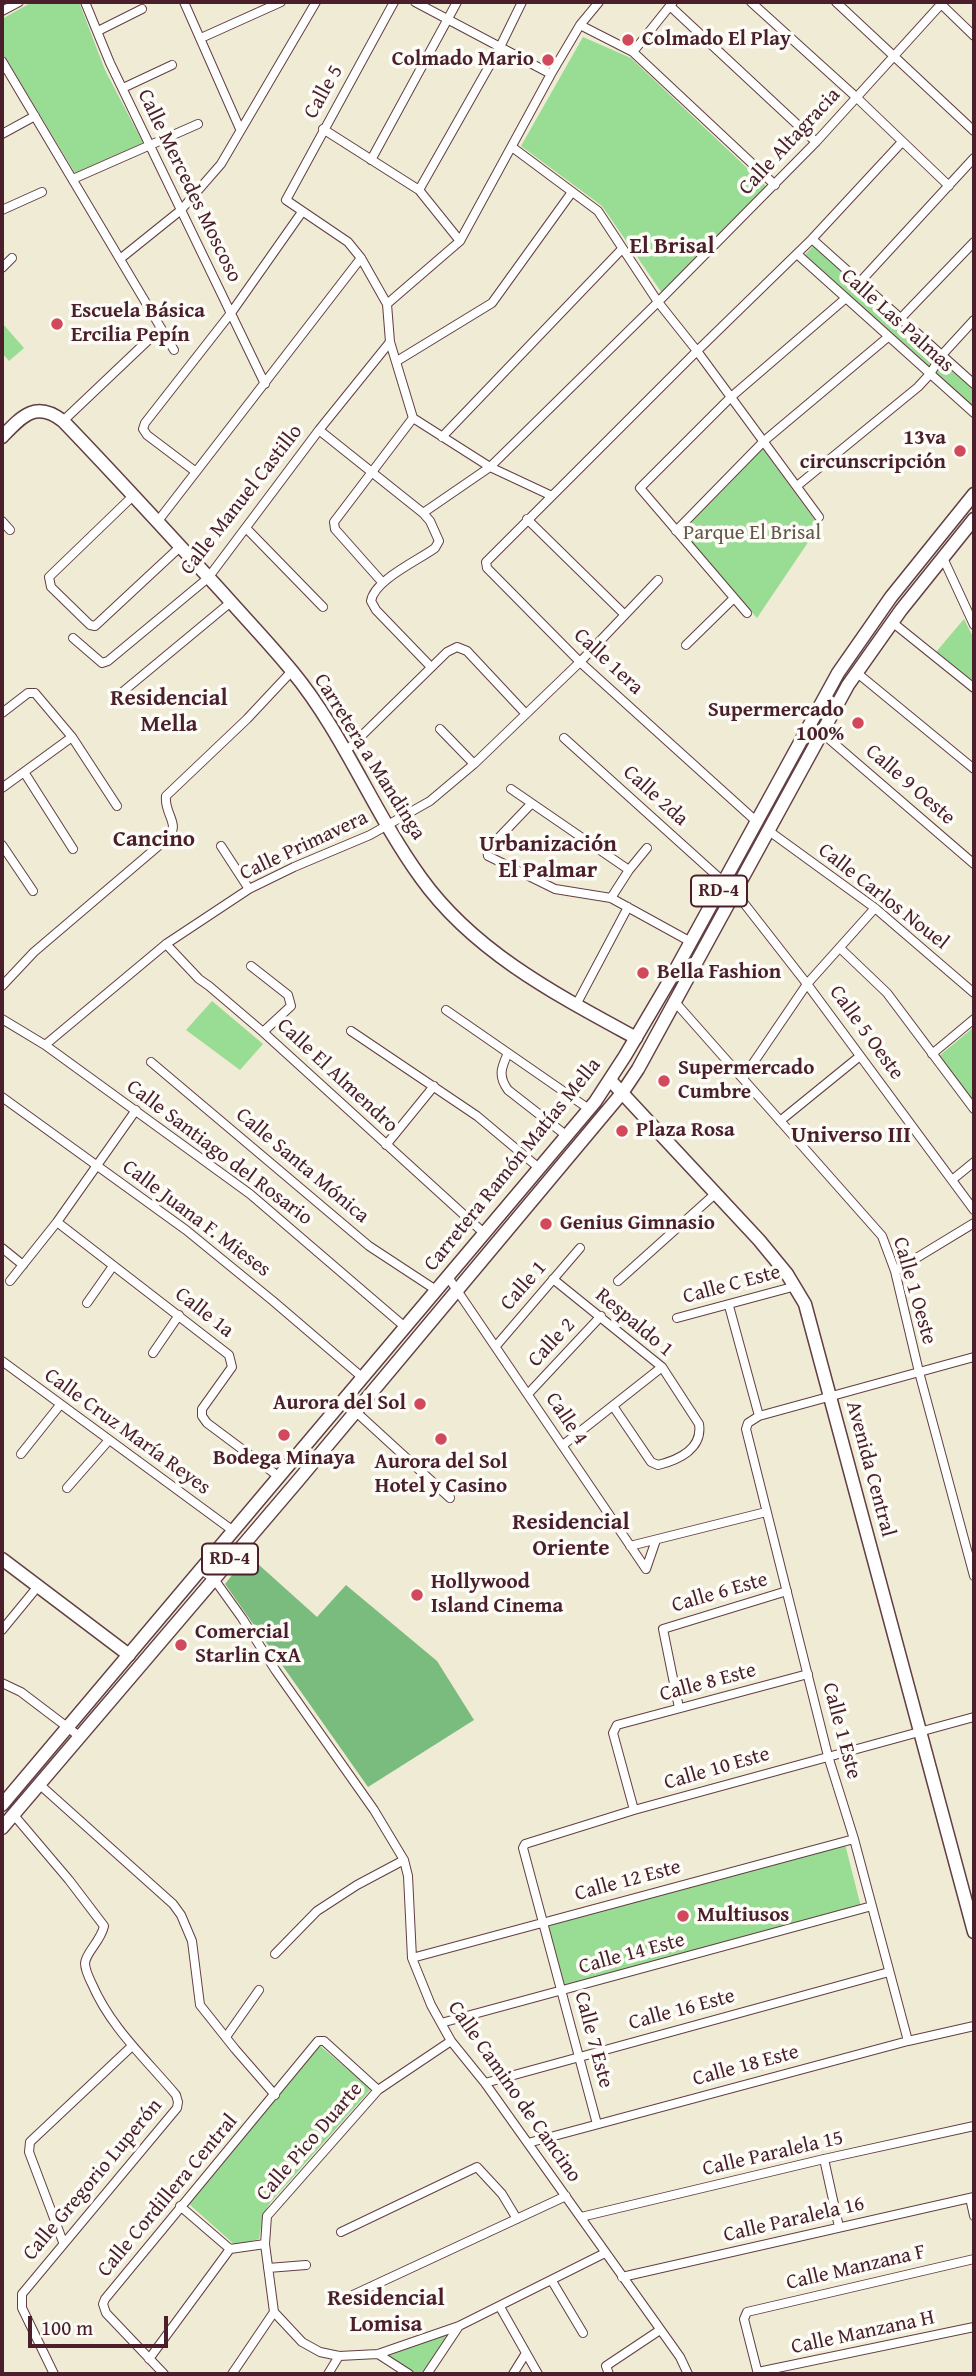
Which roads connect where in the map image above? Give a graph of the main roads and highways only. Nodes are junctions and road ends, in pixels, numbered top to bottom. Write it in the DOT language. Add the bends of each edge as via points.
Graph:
graph roads {
  1 [pos="2,437"];
  2 [pos="974,494"];
  3 [pos="974,519"];
  4 [pos="636,1038"];
  5 [pos="610,1080"];
  6 [pos="622,1093"];
  7 [pos="2,1559"];
  8 [pos="129,1655"];
  9 [pos="2,1805"];
  10 [pos="2,1828"];
  11 [pos="974,1932"];
  1 -- 4 [label="main road, Carretera a Mandinga" via="30,412 46,411 63,421 292,671 346,750 367,793 421,878 453,917 546,989"];
  2 -- 4 [label="main road, Carretera Ramón Matías Mella / RD-4" via="838,674"];
  3 -- 6 [label="main road, Carretera Ramón Matías Mella / RD-4" via="856,672"];
  4 -- 5 [label="main road, Carretera Ramón Matías Mella / RD-4"];
  5 -- 6 [label="main road, Avenida Central"];
  5 -- 8 [label="main road, Carretera Ramón Matías Mella / RD-4"];
  6 -- 10 [label="main road, Carretera Ramón Matías Mella / RD-4"];
  6 -- 11 [label="main road, Avenida Central" via="759,1240 796,1286 810,1319"];
  7 -- 8 [label="main road"];
  8 -- 9 [label="main road, Carretera Ramón Matías Mella / RD-4"];
}
